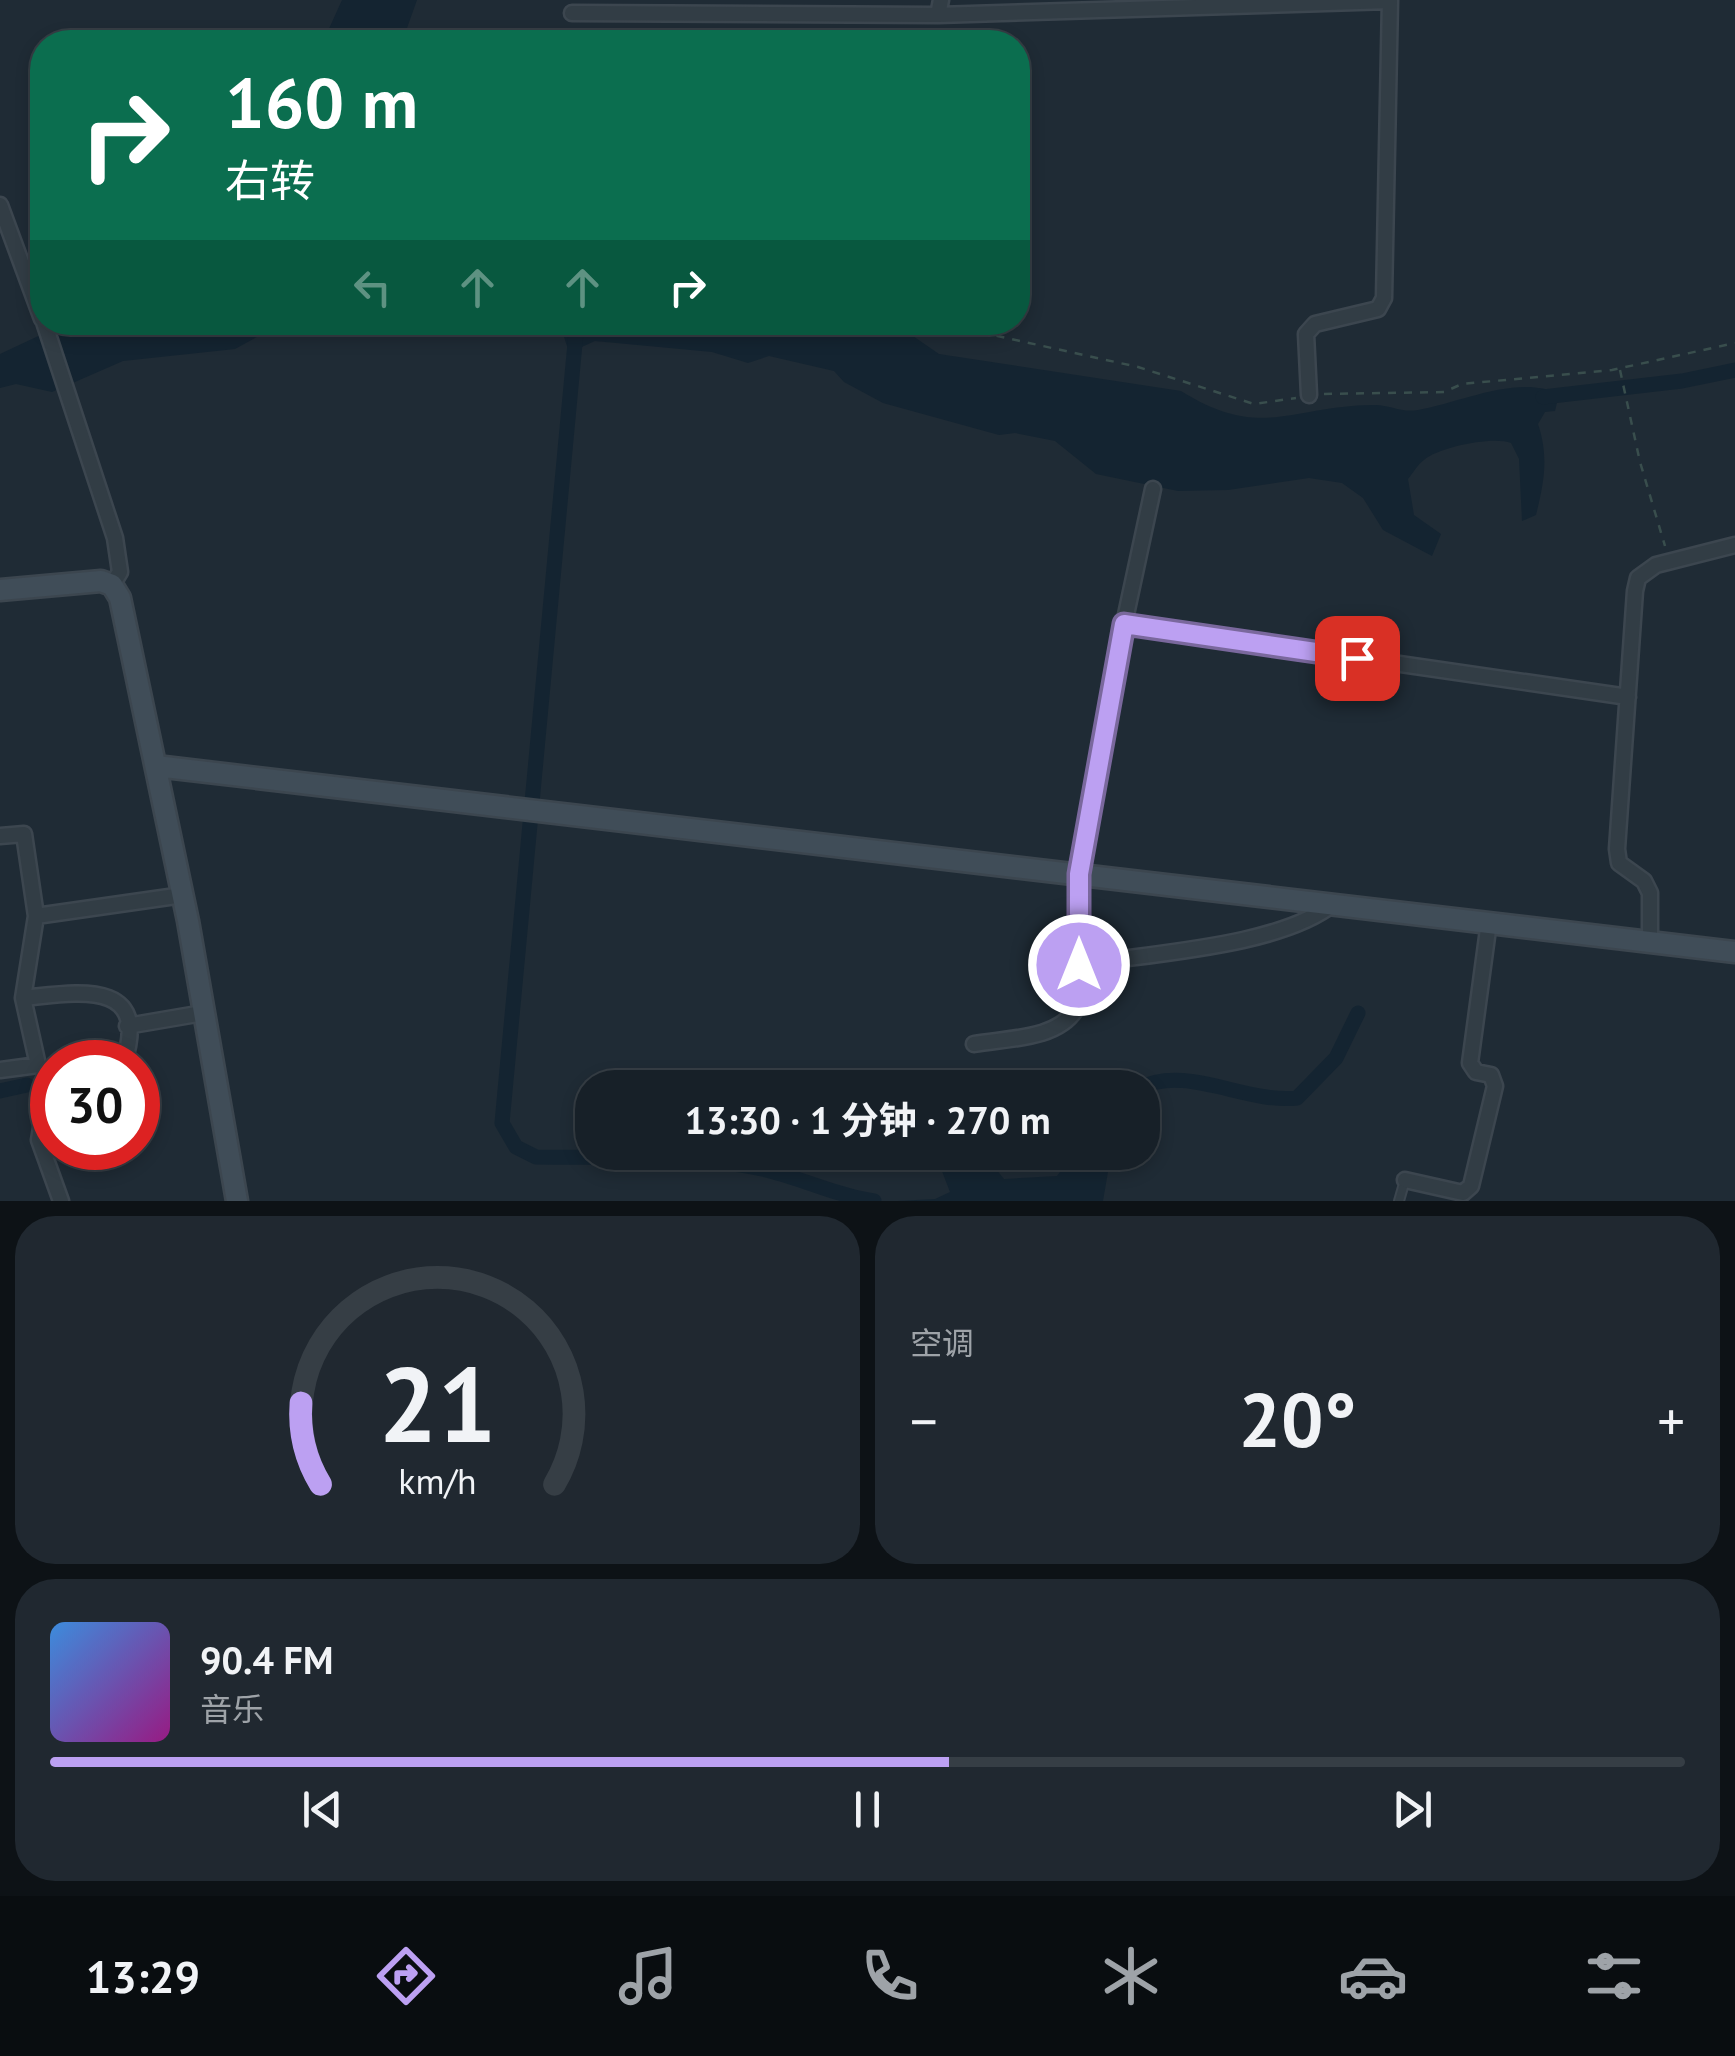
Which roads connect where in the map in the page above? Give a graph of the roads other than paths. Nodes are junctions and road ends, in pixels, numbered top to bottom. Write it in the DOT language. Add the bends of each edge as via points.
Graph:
graph roads {
  1 [pos="1390,0"];
  2 [pos="940,8"];
  3 [pos="572,13"];
  4 [pos="0,205"];
  5 [pos="30,285"];
  6 [pos="48,335"];
  7 [pos="1309,394"];
  8 [pos="1153,490"];
  9 [pos="1735,544"];
  10 [pos="112,585"];
  11 [pos="0,590"];
  12 [pos="1124,624"];
  13 [pos="1628,697"];
  14 [pos="156,766"];
  15 [pos="0,836"];
  16 [pos="1079,874"];
  17 [pos="182,895"];
  18 [pos="1333,904"];
  19 [pos="36,916"];
  20 [pos="1490,922"];
  21 [pos="1650,941"];
  22 [pos="1735,952"];
  23 [pos="1079,965"];
  24 [pos="24,998"];
  25 [pos="204,1013"];
  26 [pos="127,1026"];
  27 [pos="126,1040"];
  28 [pos="974,1044"];
  29 [pos="0,1070"];
  30 [pos="50,1170"];
  31 [pos="1404,1180"];
  32 [pos="61,1201"];
  33 [pos="237,1201"];
  34 [pos="1399,1201"];
  1 -- 2 [label="street"];
  1 -- 7 [label="street" via="1384,298 1378,309 1314,324 1306,334"];
  2 -- 3 [label="street"];
  4 -- 5 [label="street"];
  6 -- 10 [label="street" via="120,559"];
  8 -- 12 [label="street"];
  9 -- 13 [label="street" via="1638,578"];
  10 -- 11 [label="street" via="85,580"];
  10 -- 14 [label="street"];
  12 -- 13 [label="street"];
  12 -- 16 [label="street"];
  13 -- 21 [label="street" via="1618,863 1644,881 1650,894"];
  14 -- 16 [label="street"];
  14 -- 17 [label="street"];
  15 -- 19 [label="street" via="24,834"];
  16 -- 18 [label="street"];
  16 -- 23 [label="street"];
  17 -- 19 [label="street"];
  17 -- 25 [label="street"];
  18 -- 20 [label="street"];
  18 -- 23 [label="street" via="1271,934"];
  19 -- 24 [label="street"];
  20 -- 21 [label="street"];
  20 -- 31 [label="street" via="1470,1063 1495,1086 1471,1186 1463,1192"];
  21 -- 22 [label="street"];
  23 -- 28 [label="street" via="1076,1009 1068,1022 1048,1032"];
  24 -- 26 [label="street" via="94,991 116,1002"];
  24 -- 29 [label="street" via="38,1065"];
  25 -- 26 [label="street"];
  25 -- 33 [label="street"];
  26 -- 27 [label="street"];
  30 -- 32 [label="street"];
  31 -- 34 [label="lane"];
}
